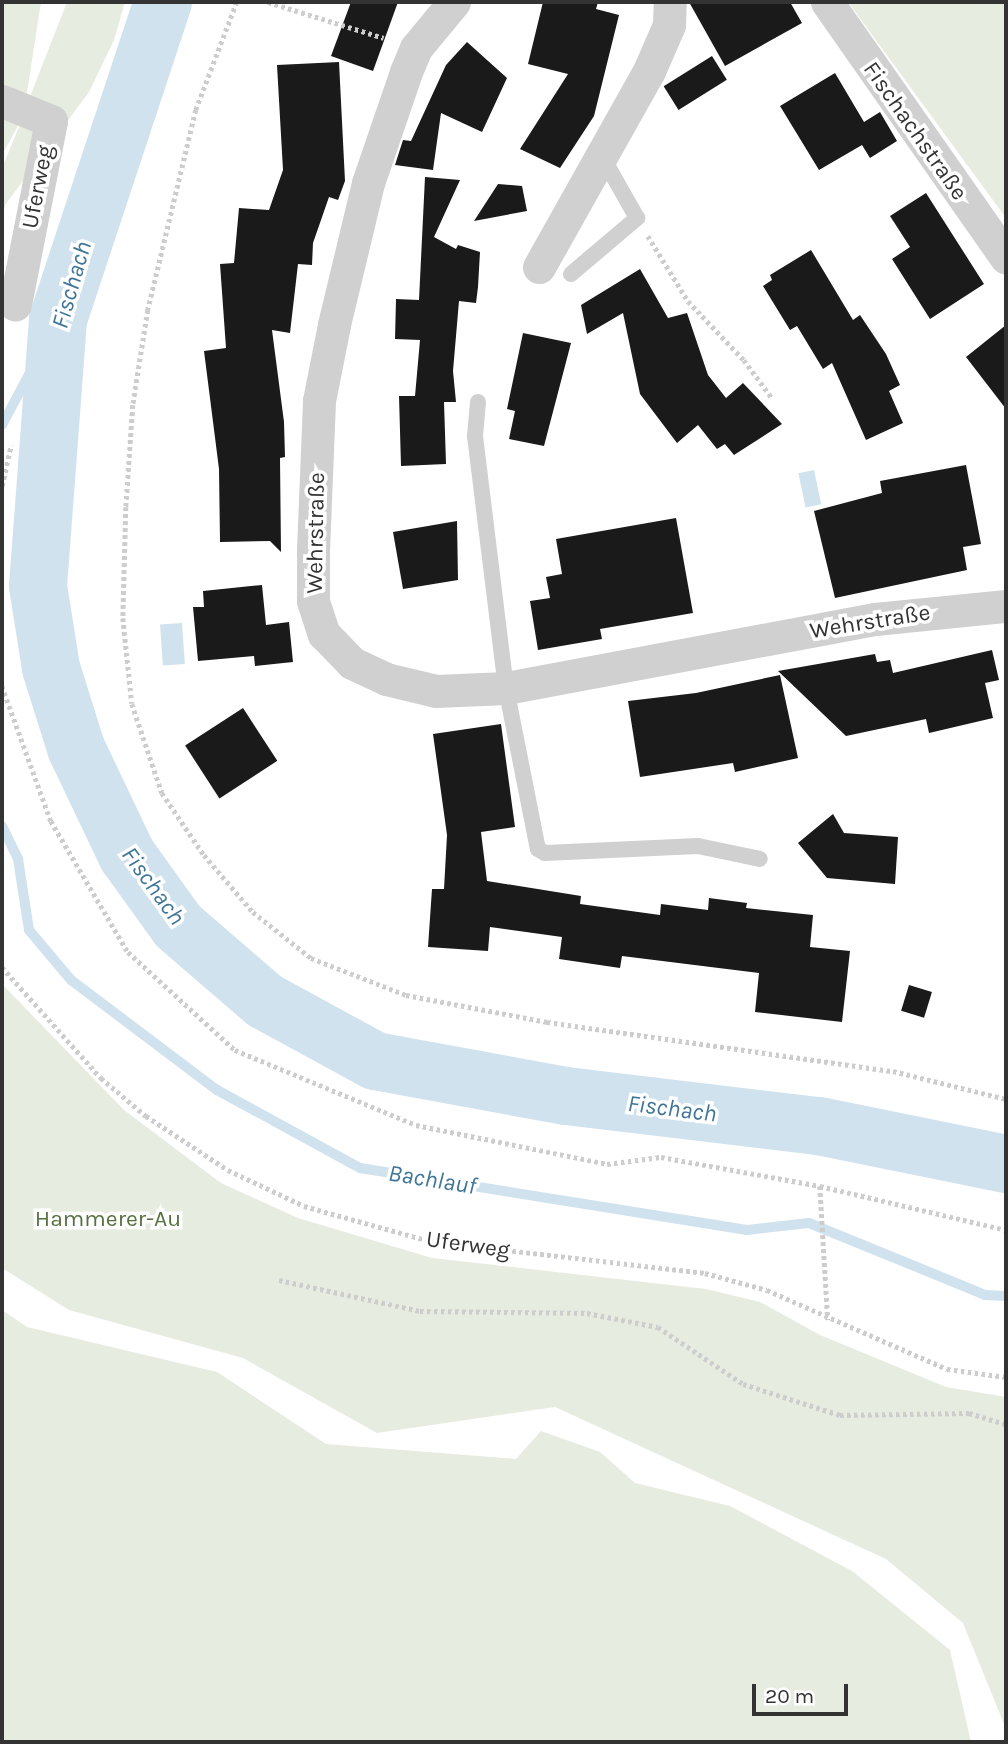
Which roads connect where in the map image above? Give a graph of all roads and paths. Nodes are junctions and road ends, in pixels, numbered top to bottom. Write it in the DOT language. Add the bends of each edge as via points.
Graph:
graph roads {
  1 [pos="237,2"];
  2 [pos="268,2"];
  3 [pos="454,2"];
  4 [pos="670,2"];
  5 [pos="827,2"];
  6 [pos="416,48"];
  7 [pos="2,101"];
  8 [pos="603,158"];
  9 [pos="637,218"];
  10 [pos="1006,258"];
  11 [pos="539,267"];
  12 [pos="571,274"];
  13 [pos="15,305"];
  14 [pos="772,398"];
  15 [pos="478,402"];
  16 [pos="11,445"];
  17 [pos="2,486"];
  18 [pos="1006,606"];
  19 [pos="2,686"];
  20 [pos="506,688"];
  21 [pos="760,859"];
  22 [pos="2,967"];
  23 [pos="1006,1099"];
  24 [pos="820,1186"];
  25 [pos="1006,1230"];
  26 [pos="279,1280"];
  27 [pos="828,1320"];
  28 [pos="1006,1377"];
  29 [pos="1006,1424"];
  1 -- 23 [label="path" via="196,110 148,310 133,405 126,507 123,618 132,704 162,793 204,855 253,912 311,958 405,995 547,1022 893,1071"];
  2 -- 6 [label="path"];
  3 -- 6 [label="street, Wehrstraße"];
  4 -- 8 [label="street" via="668,25 649,71"];
  5 -- 10 [label="street, Fischachstraße"];
  6 -- 20 [label="street, Wehrstraße" via="368,183 319,401 313,601 324,634 352,663 386,679 436,691"];
  7 -- 13 [label="street, Uferweg" via="51,121"];
  8 -- 9 [label="lane"];
  8 -- 11 [label="street"];
  9 -- 12 [label="lane"];
  9 -- 14 [label="path" via="688,301 744,360"];
  15 -- 20 [label="lane" via="475,436"];
  16 -- 17 [label="path"];
  18 -- 20 [label="street, Wehrstraße" via="875,619"];
  19 -- 24 [label="path" via="51,821 128,951 235,1050 416,1125 607,1164 661,1157"];
  20 -- 21 [label="lane" via="538,849 544,853 698,846"];
  22 -- 27 [label="path, Uferweg" via="101,1078 146,1116 228,1170 304,1206 429,1241 705,1273 767,1290"];
  24 -- 25 [label="path"];
  24 -- 27 [label="path"];
  26 -- 29 [label="path" via="420,1311 587,1313 658,1327 743,1384 840,1415 969,1413"];
  27 -- 28 [label="path, Uferweg" via="947,1369"];
}
